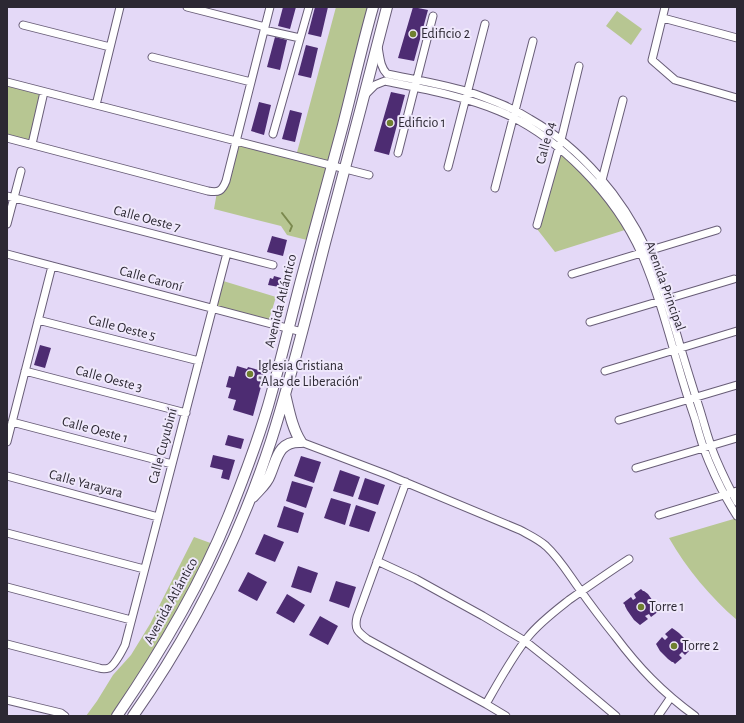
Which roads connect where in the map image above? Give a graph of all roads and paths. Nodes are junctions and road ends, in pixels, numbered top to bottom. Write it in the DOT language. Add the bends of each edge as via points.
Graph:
graph roads {
  1 [pos="120,7"];
  2 [pos="187,7"];
  3 [pos="270,7"];
  4 [pos="309,7"];
  5 [pos="373,7"];
  6 [pos="387,7"];
  7 [pos="665,7"];
  8 [pos="433,16"];
  9 [pos="662,18"];
  10 [pos="485,24"];
  11 [pos="22,25"];
  12 [pos="264,28"];
  13 [pos="300,38"];
  14 [pos="737,38"];
  15 [pos="533,41"];
  16 [pos="377,44"];
  17 [pos="110,47"];
  18 [pos="152,57"];
  19 [pos="579,66"];
  20 [pos="386,77"];
  21 [pos="7,82"];
  22 [pos="251,82"];
  23 [pos="415,84"];
  24 [pos="44,92"];
  25 [pos="466,96"];
  26 [pos="364,97"];
  27 [pos="737,98"];
  28 [pos="623,100"];
  29 [pos="96,105"];
  30 [pos="514,114"];
  31 [pos="273,134"];
  32 [pos="7,138"];
  33 [pos="561,140"];
  34 [pos="236,141"];
  35 [pos="32,144"];
  36 [pos="558,148"];
  37 [pos="398,154"];
  38 [pos="332,166"];
  39 [pos="448,168"];
  40 [pos="345,169"];
  41 [pos="20,171"];
  42 [pos="369,174"];
  43 [pos="599,182"];
  44 [pos="495,188"];
  45 [pos="10,197"];
  46 [pos="7,224"];
  47 [pos="537,225"];
  48 [pos="717,230"];
  49 [pos="645,252"];
  50 [pos="227,253"];
  51 [pos="7,254"];
  52 [pos="273,265"];
  53 [pos="52,266"];
  54 [pos="572,274"];
  55 [pos="734,278"];
  56 [pos="663,300"];
  57 [pos="213,309"];
  58 [pos="38,320"];
  59 [pos="590,322"];
  60 [pos="289,329"];
  61 [pos="737,331"];
  62 [pos="302,332"];
  63 [pos="677,349"];
  64 [pos="199,361"];
  65 [pos="25,370"];
  66 [pos="605,371"];
  67 [pos="737,384"];
  68 [pos="285,394"];
  69 [pos="692,398"];
  70 [pos="186,413"];
  71 [pos="619,420"];
  72 [pos="12,422"];
  73 [pos="737,438"];
  74 [pos="7,442"];
  75 [pos="301,442"];
  76 [pos="707,447"];
  77 [pos="172,464"];
  78 [pos="636,468"];
  79 [pos="7,476"];
  80 [pos="406,482"];
  81 [pos="731,493"];
  82 [pos="249,501"];
  83 [pos="737,502"];
  84 [pos="659,515"];
  85 [pos="158,516"];
  86 [pos="737,516"];
  87 [pos="7,533"];
  88 [pos="629,558"];
  89 [pos="377,561"];
  90 [pos="144,569"];
  91 [pos="7,588"];
  92 [pos="581,591"];
  93 [pos="131,620"];
  94 [pos="525,641"];
  95 [pos="7,644"];
  96 [pos="671,697"];
  97 [pos="7,700"];
  98 [pos="486,704"];
  99 [pos="65,716"];
  100 [pos="116,716"];
  101 [pos="133,716"];
  102 [pos="506,716"];
  103 [pos="616,716"];
  104 [pos="658,716"];
  105 [pos="695,716"];
  1 -- 17 [label="street"];
  2 -- 12 [label="street"];
  3 -- 12 [label="street"];
  4 -- 13 [label="street"];
  5 -- 38 [label="main road, Avenida Atlántico"];
  6 -- 16 [label="main road, Avenida Atlántico"];
  7 -- 9 [label="street"];
  8 -- 23 [label="street"];
  9 -- 14 [label="street"];
  9 -- 27 [label="street" via="652,60 675,80"];
  10 -- 25 [label="street"];
  11 -- 17 [label="street"];
  12 -- 13 [label="street"];
  12 -- 22 [label="street"];
  13 -- 31 [label="street"];
  15 -- 30 [label="street"];
  16 -- 20 [label="street"];
  16 -- 26 [label="main road, Avenida Atlántico"];
  17 -- 29 [label="street"];
  18 -- 22 [label="street"];
  19 -- 33 [label="street, Calle 04"];
  20 -- 23 [label="street, Avenida Principal"];
  20 -- 26 [label="street"];
  21 -- 24 [label="street"];
  22 -- 34 [label="street"];
  23 -- 25 [label="street, Avenida Principal"];
  23 -- 37 [label="street"];
  24 -- 29 [label="street"];
  24 -- 35 [label="street"];
  25 -- 30 [label="street, Avenida Principal" via="500,112"];
  25 -- 39 [label="street"];
  26 -- 40 [label="main road, Avenida Atlántico"];
  28 -- 43 [label="street"];
  29 -- 34 [label="street"];
  30 -- 33 [label="street, Avenida Principal" via="538,123"];
  30 -- 36 [label="street, Avenida Principal"];
  30 -- 44 [label="street"];
  32 -- 35 [label="street"];
  33 -- 36 [label="street, Calle 04"];
  33 -- 43 [label="street, Avenida Principal" via="587,164"];
  34 -- 35 [label="street" via="224,185 220,190 213,192"];
  34 -- 38 [label="street"];
  36 -- 43 [label="street, Avenida Principal"];
  36 -- 47 [label="street, Calle 04"];
  38 -- 40 [label="street"];
  38 -- 60 [label="main road, Avenida Atlántico"];
  40 -- 42 [label="street"];
  40 -- 62 [label="main road, Avenida Atlántico"];
  41 -- 45 [label="street"];
  43 -- 49 [label="street, Avenida Principal" via="608,200"];
  45 -- 46 [label="street"];
  45 -- 50 [label="street, Calle Oeste 7"];
  48 -- 49 [label="street"];
  49 -- 54 [label="street"];
  49 -- 56 [label="street, Avenida Principal" via="650,276"];
  50 -- 52 [label="street, Calle Oeste 7"];
  50 -- 57 [label="street, Calle Cuyubiní"];
  51 -- 53 [label="street, Calle Caroní"];
  53 -- 57 [label="street, Calle Caroní"];
  53 -- 58 [label="street"];
  55 -- 56 [label="street"];
  56 -- 59 [label="street"];
  56 -- 63 [label="street, Avenida Principal"];
  57 -- 60 [label="street, Calle Caroní"];
  57 -- 64 [label="street, Calle Cuyubiní"];
  58 -- 64 [label="street, Calle Oeste 5"];
  58 -- 65 [label="street"];
  60 -- 62 [label="street, Calle Caroní"];
  60 -- 100 [label="main road, Avenida Atlántico" via="260,432 225,525 184,609 148,670"];
  61 -- 63 [label="street"];
  62 -- 68 [label="main road, Avenida Atlántico"];
  63 -- 66 [label="street"];
  63 -- 69 [label="street, Avenida Principal"];
  64 -- 70 [label="street, Calle Cuyubiní"];
  65 -- 70 [label="street, Calle Oeste 3"];
  65 -- 72 [label="street"];
  67 -- 69 [label="street"];
  68 -- 75 [label="main road" via="296,435"];
  68 -- 82 [label="main road, Avenida Atlántico"];
  69 -- 71 [label="street"];
  69 -- 76 [label="street, Avenida Principal"];
  70 -- 77 [label="street, Calle Cuyubiní"];
  72 -- 74 [label="street"];
  72 -- 77 [label="street, Calle Oeste 1"];
  73 -- 76 [label="street"];
  75 -- 80 [label="street"];
  75 -- 82 [label="main road" via="293,441 280,452 268,479"];
  76 -- 78 [label="street"];
  76 -- 81 [label="street, Avenida Principal" via="709,462"];
  77 -- 85 [label="street, Calle Cuyubiní"];
  79 -- 85 [label="street, Calle Yarayara"];
  80 -- 89 [label="street"];
  80 -- 92 [label="street" via="520,530 537,540 552,552"];
  81 -- 83 [label="street, Avenida Principal"];
  81 -- 84 [label="street"];
  81 -- 86 [label="street, Avenida Principal"];
  82 -- 101 [label="main road, Avenida Atlántico" via="206,596 171,658"];
  85 -- 90 [label="street, Calle Cuyubiní"];
  87 -- 90 [label="street"];
  88 -- 92 [label="street"];
  89 -- 94 [label="street" via="416,579"];
  89 -- 98 [label="street" via="355,623 361,635"];
  90 -- 93 [label="street, Calle Cuyubiní"];
  91 -- 93 [label="street"];
  92 -- 94 [label="street" via="546,618"];
  92 -- 96 [label="street" via="635,662"];
  93 -- 95 [label="street, Calle Cuyubiní" via="122,651 111,667 105,669"];
  94 -- 98 [label="street"];
  94 -- 103 [label="street"];
  96 -- 104 [label="street"];
  96 -- 105 [label="street"];
  97 -- 99 [label="street"];
  98 -- 102 [label="street"];
}
